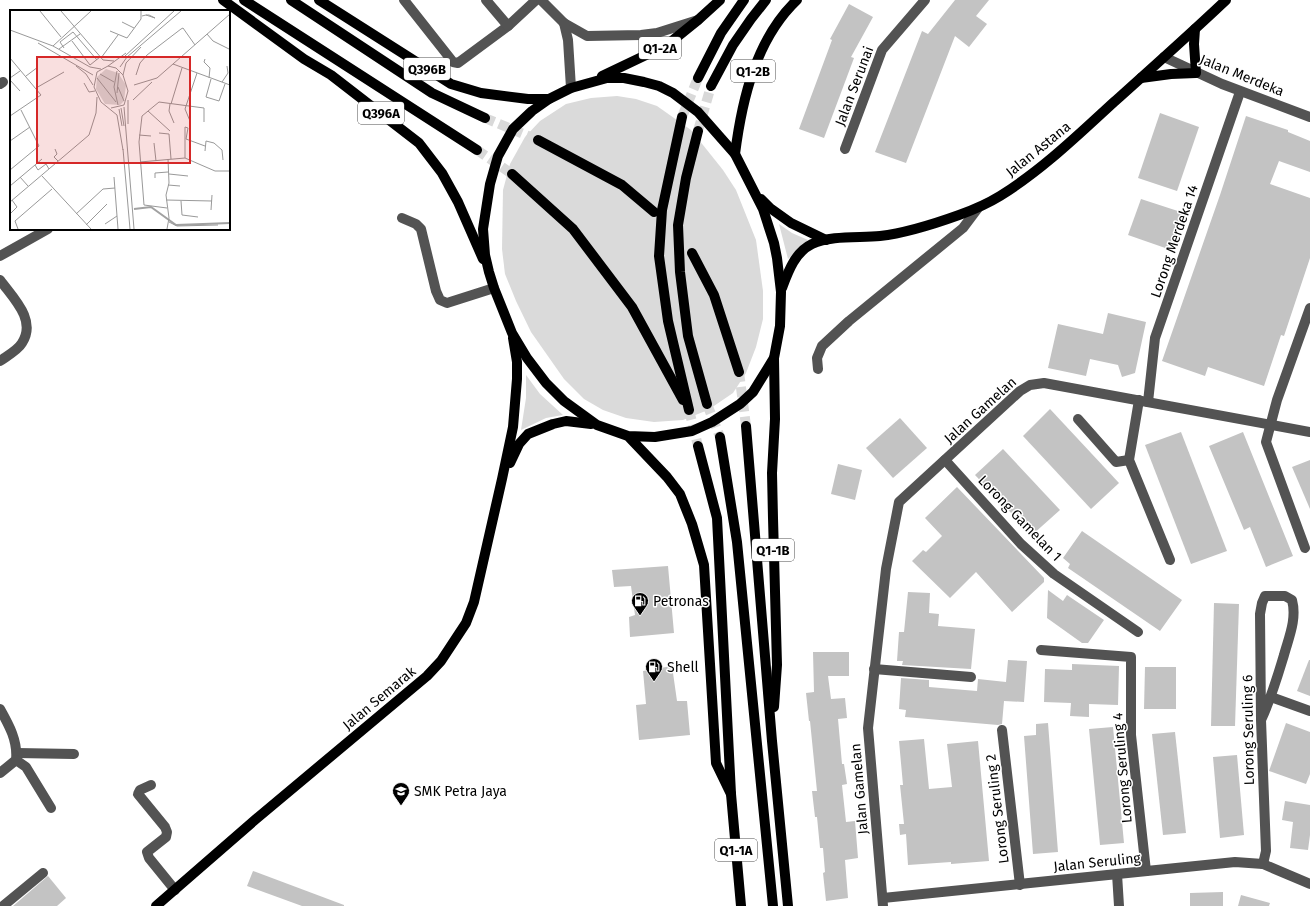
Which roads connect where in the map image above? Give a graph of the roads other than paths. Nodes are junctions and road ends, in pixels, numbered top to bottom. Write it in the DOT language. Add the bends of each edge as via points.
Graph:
graph roads {
  1 [pos="223,0"];
  2 [pos="244,0"];
  3 [pos="290,0"];
  4 [pos="318,0"];
  5 [pos="404,0"];
  6 [pos="486,0"];
  7 [pos="536,0"];
  8 [pos="541,0"];
  9 [pos="720,0"];
  10 [pos="744,0"];
  11 [pos="766,0"];
  12 [pos="798,0"];
  13 [pos="926,0"];
  14 [pos="1226,0"];
  15 [pos="552,4"];
  16 [pos="698,20"];
  17 [pos="564,23"];
  18 [pos="508,26"];
  19 [pos="1195,30"];
  20 [pos="1164,57"];
  21 [pos="1196,73"];
  22 [pos="698,78"];
  23 [pos="1141,78"];
  24 [pos="592,81"];
  25 [pos="711,86"];
  26 [pos="570,88"];
  27 [pos="1240,92"];
  28 [pos="549,100"];
  29 [pos="682,117"];
  30 [pos="1310,117"];
  31 [pos="485,118"];
  32 [pos="698,131"];
  33 [pos="538,140"];
  34 [pos="845,149"];
  35 [pos="477,150"];
  36 [pos="736,154"];
  37 [pos="512,174"];
  38 [pos="756,194"];
  39 [pos="978,208"];
  40 [pos="654,212"];
  41 [pos="402,218"];
  42 [pos="46,230"];
  43 [pos="826,240"];
  44 [pos="692,253"];
  45 [pos="0,256"];
  46 [pos="489,272"];
  47 [pos="0,280"];
  48 [pos="494,288"];
  49 [pos="781,292"];
  50 [pos="1310,308"];
  51 [pos="512,333"];
  52 [pos="774,358"];
  53 [pos="0,361"];
  54 [pos="818,369"];
  55 [pos="739,372"];
  56 [pos="1143,401"];
  57 [pos="706,404"];
  58 [pos="1078,419"];
  59 [pos="1270,424"];
  60 [pos="597,425"];
  61 [pos="746,426"];
  62 [pos="1310,432"];
  63 [pos="628,436"];
  64 [pos="720,437"];
  65 [pos="698,446"];
  66 [pos="946,460"];
  67 [pos="1129,460"];
  68 [pos="502,479"];
  69 [pos="1305,548"];
  70 [pos="1170,560"];
  71 [pos="1138,632"];
  72 [pos="1041,650"];
  73 [pos="874,669"];
  74 [pos="972,677"];
  75 [pos="1271,697"];
  76 [pos="0,709"];
  77 [pos="1310,711"];
  78 [pos="1261,720"];
  79 [pos="1002,730"];
  80 [pos="772,741"];
  81 [pos="74,754"];
  82 [pos="16,757"];
  83 [pos="0,773"];
  84 [pos="151,785"];
  85 [pos="732,794"];
  86 [pos="51,808"];
  87 [pos="1263,864"];
  88 [pos="1146,871"];
  89 [pos="42,873"];
  90 [pos="1117,874"];
  91 [pos="1310,884"];
  92 [pos="1020,885"];
  93 [pos="175,890"];
  94 [pos="883,902"];
  95 [pos="3,906"];
  96 [pos="156,906"];
  97 [pos="741,906"];
  98 [pos="773,906"];
  99 [pos="788,906"];
  100 [pos="1119,906"];
  1 -- 46 [label="main road, Q396A" via="304,59 331,75 419,143 442,173 458,202"];
  2 -- 35 [label="main road"];
  3 -- 31 [label="main road" via="432,93"];
  4 -- 28 [label="main road, Q396B" via="451,84 481,93"];
  5 -- 18 [label="street" via="453,62 458,63"];
  6 -- 18 [label="street"];
  7 -- 18 [label="street"];
  8 -- 15 [label="street"];
  9 -- 16 [label="main road, Q1-2A"];
  10 -- 22 [label="main road" via="721,33"];
  11 -- 25 [label="main road" via="733,45"];
  12 -- 36 [label="main road, Q1-2B" via="787,10 764,46 753,71 739,123"];
  13 -- 34 [label="street, Jalan Serunai" via="882,50"];
  14 -- 19 [label="main road, Jalan Astana"];
  15 -- 17 [label="street"];
  16 -- 17 [label="street" via="641,35 587,36"];
  16 -- 24 [label="main road, Q1-2A" via="667,45"];
  17 -- 26 [label="street" via="568,40"];
  19 -- 20 [label="main road, Jalan Astana"];
  19 -- 21 [label="main road"];
  20 -- 21 [label="street, Jalan Merdeka"];
  20 -- 23 [label="main road, Jalan Astana"];
  21 -- 23 [label="main road"];
  21 -- 27 [label="street, Jalan Merdeka"];
  23 -- 39 [label="main road, Jalan Astana" via="1045,163 1000,197"];
  24 -- 26 [label="main road"];
  24 -- 36 [label="main road" via="624,78 659,86 673,93 698,112"];
  26 -- 28 [label="main road"];
  27 -- 30 [label="street, Jalan Merdeka"];
  27 -- 56 [label="street, Lorong Merdeka 14" via="1156,338"];
  28 -- 46 [label="main road" via="522,119 498,156 490,184 483,229"];
  29 -- 37 [label="main road" via="662,210 659,256 668,321 689,410 632,307 573,229"];
  32 -- 57 [label="main road" via="678,225 680,272 688,336"];
  33 -- 40 [label="main road" via="622,185"];
  36 -- 38 [label="main road"];
  38 -- 43 [label="main road" via="791,223"];
  38 -- 49 [label="main road" via="774,242"];
  39 -- 43 [label="main road, Jalan Astana" via="906,231 882,236"];
  39 -- 54 [label="street" via="963,228 822,346 817,358"];
  41 -- 48 [label="street" via="421,229 440,300 447,303"];
  42 -- 45 [label="street"];
  43 -- 49 [label="main road" via="800,252 787,273"];
  44 -- 55 [label="main road" via="714,295"];
  46 -- 48 [label="main road"];
  47 -- 53 [label="street" via="24,314 28,325 22,345"];
  48 -- 51 [label="main road"];
  49 -- 52 [label="main road" via="780,326"];
  50 -- 59 [label="street"];
  51 -- 60 [label="main road" via="527,358 556,393"];
  51 -- 68 [label="main road, Jalan Semarak" via="517,362 516,404"];
  52 -- 63 [label="main road" via="753,392 740,404 712,422 692,431 655,437"];
  52 -- 80 [label="main road, Q1-1B" via="772,510 776,665"];
  56 -- 59 [label="street, Jalan Gamelan"];
  56 -- 66 [label="street, Jalan Gamelan" via="1044,383 1030,385 1020,391"];
  56 -- 67 [label="street, Lorong Merdeka 14"];
  58 -- 67 [label="street" via="1116,462"];
  59 -- 62 [label="street, Jalan Gamelan"];
  59 -- 69 [label="street" via="1266,442"];
  60 -- 63 [label="main road"];
  60 -- 68 [label="main road" via="566,421 528,434 519,444"];
  61 -- 80 [label="main road"];
  63 -- 85 [label="main road, Q1-1A" via="680,494 704,565 716,763"];
  64 -- 98 [label="main road" via="737,542"];
  65 -- 85 [label="main road" via="717,518"];
  66 -- 71 [label="street, Lorong Gamelan 1" via="1021,544 1054,574"];
  66 -- 73 [label="street, Jalan Gamelan" via="899,502 886,569"];
  67 -- 70 [label="street"];
  68 -- 93 [label="main road, Jalan Semarak" via="474,602 466,623 441,661 427,676"];
  72 -- 88 [label="street, Lorong Seruling 4" via="1131,657 1131,735"];
  73 -- 74 [label="street"];
  73 -- 94 [label="street, Jalan Gamelan" via="868,728"];
  75 -- 77 [label="street"];
  75 -- 78 [label="street"];
  75 -- 78 [label="street, Lorong Seruling 6" via="1293,623 1292,600 1285,596 1265,596 1260,614"];
  76 -- 82 [label="street" via="10,726"];
  78 -- 87 [label="street, Lorong Seruling 6" via="1266,851"];
  79 -- 92 [label="street, Lorong Seruling 2"];
  80 -- 99 [label="main road, Q1-1B"];
  81 -- 82 [label="street"];
  82 -- 83 [label="street"];
  82 -- 86 [label="street" via="26,767"];
  84 -- 93 [label="street" via="140,790 138,794 167,832 166,836 147,852"];
  85 -- 97 [label="main road, Q1-1A"];
  87 -- 88 [label="street, Jalan Seruling" via="1235,862"];
  87 -- 91 [label="street, Jalan Seruling"];
  88 -- 90 [label="street, Jalan Seruling"];
  89 -- 95 [label="street"];
  90 -- 92 [label="street, Jalan Seruling"];
  90 -- 100 [label="street"];
  92 -- 94 [label="street, Jalan Seruling"];
  93 -- 96 [label="main road, Jalan Semarak"];
}
